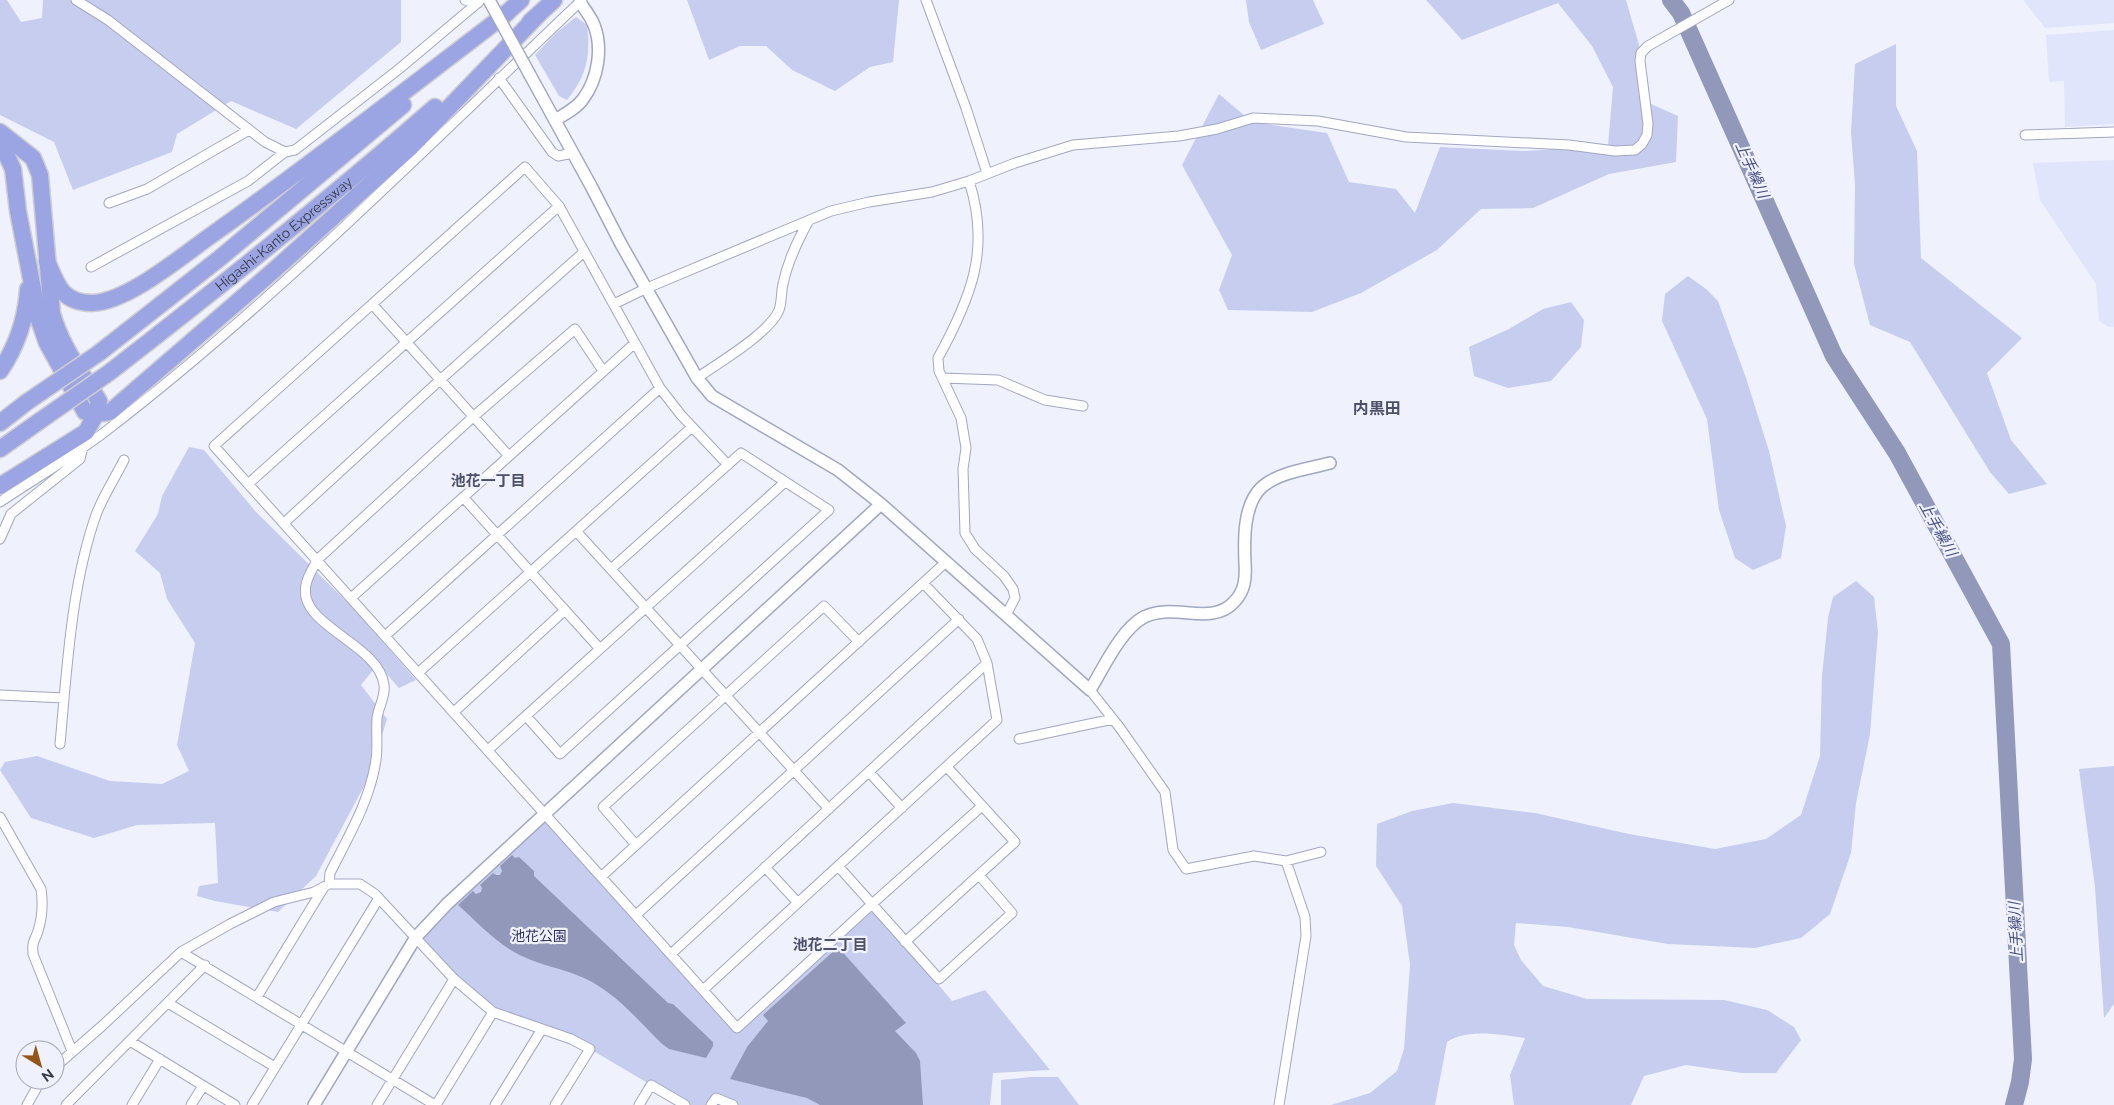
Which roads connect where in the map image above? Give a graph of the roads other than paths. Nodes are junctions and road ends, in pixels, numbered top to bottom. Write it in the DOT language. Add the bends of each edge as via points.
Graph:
graph roads {
  1 [pos="76,0"];
  2 [pos="465,0"];
  3 [pos="521,0"];
  4 [pos="554,0"];
  5 [pos="926,0"];
  6 [pos="1729,0"];
  7 [pos="483,1"];
  8 [pos="581,1"];
  9 [pos="507,13"];
  10 [pos="538,15"];
  11 [pos="499,78"];
  12 [pos="555,120"];
  13 [pos="249,130"];
  14 [pos="0,132"];
  15 [pos="2114,132"];
  16 [pos="2025,135"];
  17 [pos="0,148"];
  18 [pos="285,152"];
  19 [pos="573,152"];
  20 [pos="987,173"];
  21 [pos="969,181"];
  22 [pos="109,204"];
  23 [pos="559,206"];
  24 [pos="809,220"];
  25 [pos="584,252"];
  26 [pos="47,261"];
  27 [pos="91,267"];
  28 [pos="29,268"];
  29 [pos="647,288"];
  30 [pos="372,304"];
  31 [pos="614,304"];
  32 [pos="406,341"];
  33 [pos="635,343"];
  34 [pos="0,371"];
  35 [pos="603,371"];
  36 [pos="697,378"];
  37 [pos="943,378"];
  38 [pos="440,380"];
  39 [pos="660,388"];
  40 [pos="1083,406"];
  41 [pos="96,414"];
  42 [pos="474,417"];
  43 [pos="0,422"];
  44 [pos="692,427"];
  45 [pos="83,447"];
  46 [pos="0,449"];
  47 [pos="509,456"];
  48 [pos="124,460"];
  49 [pos="1330,463"];
  50 [pos="728,465"];
  51 [pos="785,482"];
  52 [pos="248,484"];
  53 [pos="0,486"];
  54 [pos="463,497"];
  55 [pos="0,502"];
  56 [pos="881,504"];
  57 [pos="284,523"];
  58 [pos="576,531"];
  59 [pos="497,534"];
  60 [pos="0,539"];
  61 [pos="317,560"];
  62 [pos="946,562"];
  63 [pos="611,570"];
  64 [pos="531,572"];
  65 [pos="923,584"];
  66 [pos="351,598"];
  67 [pos="646,607"];
  68 [pos="565,610"];
  69 [pos="1006,615"];
  70 [pos="959,619"];
  71 [pos="385,636"];
  72 [pos="859,642"];
  73 [pos="680,645"];
  74 [pos="600,649"];
  75 [pos="986,663"];
  76 [pos="702,669"];
  77 [pos="418,673"];
  78 [pos="1090,690"];
  79 [pos="725,694"];
  80 [pos="0,695"];
  81 [pos="64,698"];
  82 [pos="454,712"];
  83 [pos="526,716"];
  84 [pos="1113,719"];
  85 [pos="760,732"];
  86 [pos="1020,739"];
  87 [pos="60,744"];
  88 [pos="488,750"];
  89 [pos="946,767"];
  90 [pos="794,770"];
  91 [pos="869,772"];
  92 [pos="982,806"];
  93 [pos="829,808"];
  94 [pos="902,808"];
  95 [pos="545,814"];
  96 [pos="0,817"];
  97 [pos="636,845"];
  98 [pos="1321,852"];
  99 [pos="1286,861"];
  100 [pos="838,866"];
  101 [pos="765,867"];
  102 [pos="979,875"];
  103 [pos="601,877"];
  104 [pos="326,886"];
  105 [pos="378,898"];
  106 [pos="798,903"];
  107 [pos="872,904"];
  108 [pos="636,915"];
  109 [pos="416,937"];
  110 [pos="905,942"];
  111 [pos="181,952"];
  112 [pos="670,954"];
  113 [pos="205,966"];
  114 [pos="454,979"];
  115 [pos="703,990"];
  116 [pos="257,997"];
  117 [pos="168,1003"];
  118 [pos="493,1012"];
  119 [pos="301,1024"];
  120 [pos="542,1029"];
  121 [pos="130,1041"];
  122 [pos="72,1051"];
  123 [pos="346,1051"];
  124 [pos="65,1057"];
  125 [pos="160,1059"];
  126 [pos="275,1067"];
  127 [pos="393,1079"];
  128 [pos="203,1086"];
  129 [pos="35,1090"];
  130 [pos="27,1105"];
  131 [pos="66,1105"];
  132 [pos="132,1105"];
  133 [pos="191,1105"];
  134 [pos="235,1105"];
  135 [pos="252,1105"];
  136 [pos="314,1105"];
  137 [pos="377,1105"];
  138 [pos="436,1105"];
  139 [pos="495,1105"];
  140 [pos="555,1105"];
  141 [pos="639,1105"];
  142 [pos="684,1105"];
  143 [pos="711,1105"];
  144 [pos="733,1105"];
  145 [pos="1279,1105"];
  1 -- 13 [label="street" via="108,20"];
  2 -- 7 [label="street"];
  3 -- 9 [label="highway, Higashi-Kanto Expressway"];
  4 -- 10 [label="highway, Higashi-Kanto Expressway"];
  5 -- 20 [label="street"];
  6 -- 20 [label="street" via="1648,46 1642,53 1640,61 1648,124 1647,135 1635,150 1406,137 1318,122 1253,118 1187,134 1074,145"];
  7 -- 12 [label="street, bridge"];
  7 -- 18 [label="street" via="295,150"];
  8 -- 11 [label="street"];
  8 -- 12 [label="street" via="594,24 600,53 583,99"];
  9 -- 26 [label="highway" via="256,202 152,278 122,295 93,303 74,301 58,289"];
  9 -- 43 [label="highway, Higashi-Kanto Expressway, bridge" via="435,78 213,264 99,353"];
  10 -- 41 [label="highway" via="411,147 348,204 110,412"];
  10 -- 46 [label="highway, Higashi-Kanto Expressway, bridge" via="358,175 234,276 110,372"];
  11 -- 19 [label="street" via="552,152 558,156"];
  11 -- 45 [label="street" via="310,261 217,341"];
  12 -- 19 [label="street"];
  13 -- 18 [label="street"];
  13 -- 22 [label="street" via="146,189"];
  14 -- 26 [label="highway" via="34,158 40,175"];
  15 -- 16 [label="street"];
  17 -- 28 [label="highway" via="13,169"];
  18 -- 27 [label="street" via="248,181"];
  19 -- 29 [label="street"];
  20 -- 21 [label="street"];
  21 -- 24 [label="street" via="932,192 832,210"];
  21 -- 37 [label="street" via="977,205 980,236 971,289 938,358"];
  23 -- 25 [label="street"];
  23 -- 30 [label="street" via="525,167"];
  23 -- 32 [label="street"];
  24 -- 29 [label="street"];
  24 -- 36 [label="street" via="792,253 783,283 780,310 772,322"];
  25 -- 31 [label="street"];
  25 -- 38 [label="street"];
  26 -- 41 [label="highway" via="52,313 58,333 99,401"];
  28 -- 34 [label="highway" via="22,326 15,347"];
  28 -- 41 [label="highway" via="47,343 85,412"];
  29 -- 31 [label="street"];
  29 -- 36 [label="street"];
  30 -- 32 [label="street"];
  30 -- 52 [label="street" via="214,446"];
  31 -- 33 [label="street"];
  32 -- 38 [label="street"];
  32 -- 52 [label="street"];
  33 -- 35 [label="street"];
  33 -- 39 [label="street"];
  35 -- 42 [label="street" via="575,329"];
  35 -- 47 [label="street"];
  36 -- 56 [label="street" via="712,396 838,470"];
  37 -- 40 [label="street" via="998,380 1045,400"];
  37 -- 69 [label="street" via="961,418 966,448 965,533 1013,589 1015,598"];
  38 -- 42 [label="street"];
  38 -- 57 [label="street"];
  39 -- 44 [label="street"];
  39 -- 59 [label="street"];
  41 -- 53 [label="highway" via="86,432"];
  42 -- 47 [label="street"];
  42 -- 61 [label="street"];
  44 -- 50 [label="street"];
  44 -- 58 [label="street"];
  45 -- 55 [label="street"];
  45 -- 60 [label="street" via="80,458 11,514"];
  47 -- 54 [label="street"];
  48 -- 81 [label="street" via="97,513 87,545 78,583"];
  49 -- 78 [label="street" via="1276,479 1261,488 1247,518 1244,538 1246,574 1243,589 1235,601 1224,611 1209,615 1160,612 1144,617 1121,639"];
  50 -- 51 [label="street" via="741,453"];
  50 -- 63 [label="street"];
  51 -- 67 [label="street"];
  51 -- 73 [label="street" via="829,510"];
  52 -- 57 [label="street"];
  54 -- 59 [label="street"];
  54 -- 66 [label="street"];
  56 -- 62 [label="street"];
  56 -- 76 [label="street"];
  57 -- 61 [label="street"];
  58 -- 63 [label="street"];
  58 -- 64 [label="street"];
  59 -- 64 [label="street"];
  59 -- 71 [label="street"];
  61 -- 66 [label="street"];
  61 -- 104 [label="street" via="306,582 306,601 318,617 363,652 376,667 384,686 377,717 376,760 370,786 361,813"];
  62 -- 65 [label="street"];
  62 -- 69 [label="street"];
  63 -- 67 [label="street"];
  64 -- 68 [label="street"];
  64 -- 77 [label="street"];
  65 -- 70 [label="street"];
  65 -- 72 [label="street"];
  66 -- 71 [label="street"];
  67 -- 73 [label="street"];
  67 -- 74 [label="street"];
  68 -- 74 [label="street"];
  68 -- 82 [label="street"];
  69 -- 78 [label="street"];
  70 -- 75 [label="street" via="977,639"];
  70 -- 90 [label="street"];
  71 -- 77 [label="street"];
  72 -- 79 [label="street" via="824,606"];
  72 -- 85 [label="street"];
  73 -- 76 [label="street"];
  73 -- 83 [label="street" via="560,754"];
  74 -- 83 [label="street"];
  75 -- 89 [label="street" via="997,720"];
  75 -- 91 [label="street"];
  76 -- 79 [label="street"];
  76 -- 95 [label="street"];
  77 -- 82 [label="street"];
  78 -- 84 [label="street"];
  79 -- 85 [label="street"];
  79 -- 97 [label="street" via="603,808"];
  80 -- 81 [label="street"];
  81 -- 87 [label="street"];
  82 -- 88 [label="street"];
  83 -- 88 [label="street"];
  84 -- 86 [label="street"];
  84 -- 99 [label="street" via="1165,792 1174,850 1186,870 1254,856"];
  85 -- 90 [label="street"];
  85 -- 97 [label="street"];
  88 -- 95 [label="street"];
  89 -- 92 [label="street"];
  89 -- 94 [label="street"];
  90 -- 93 [label="street"];
  90 -- 108 [label="street"];
  91 -- 93 [label="street"];
  91 -- 94 [label="street"];
  92 -- 102 [label="street" via="1015,842"];
  92 -- 107 [label="street"];
  93 -- 101 [label="street"];
  94 -- 100 [label="street"];
  95 -- 103 [label="street"];
  95 -- 109 [label="street"];
  96 -- 122 [label="street" via="41,889 43,899 38,931 32,941 33,954"];
  97 -- 103 [label="street"];
  98 -- 99 [label="street"];
  99 -- 145 [label="street" via="1305,917 1306,936"];
  100 -- 106 [label="street"];
  100 -- 107 [label="street"];
  101 -- 106 [label="street"];
  101 -- 112 [label="street"];
  102 -- 110 [label="street"];
  102 -- 110 [label="street" via="1012,913 946,973 939,979"];
  103 -- 108 [label="street"];
  104 -- 105 [label="street" via="360,884"];
  104 -- 111 [label="street" via="274,902"];
  104 -- 116 [label="street"];
  105 -- 109 [label="street"];
  105 -- 119 [label="street"];
  106 -- 115 [label="street"];
  107 -- 110 [label="street"];
  107 -- 115 [label="street" via="737,1028"];
  108 -- 112 [label="street"];
  109 -- 114 [label="street"];
  109 -- 123 [label="street"];
  111 -- 113 [label="street"];
  111 -- 122 [label="street"];
  112 -- 115 [label="street"];
  113 -- 116 [label="street"];
  113 -- 117 [label="street"];
  114 -- 118 [label="street"];
  114 -- 127 [label="street"];
  116 -- 119 [label="street"];
  117 -- 121 [label="street"];
  117 -- 126 [label="street"];
  118 -- 120 [label="street"];
  118 -- 138 [label="street"];
  119 -- 123 [label="street"];
  119 -- 126 [label="street"];
  120 -- 139 [label="street"];
  120 -- 140 [label="street" via="590,1049"];
  121 -- 125 [label="street"];
  121 -- 131 [label="street"];
  122 -- 124 [label="street"];
  123 -- 127 [label="street"];
  123 -- 136 [label="street"];
  125 -- 128 [label="street"];
  125 -- 132 [label="street"];
  126 -- 135 [label="street"];
  127 -- 137 [label="street"];
  127 -- 138 [label="street"];
  128 -- 133 [label="street"];
  128 -- 134 [label="street"];
  129 -- 130 [label="street"];
  141 -- 142 [label="street" via="651,1085"];
  143 -- 144 [label="street" via="716,1098"];
}
